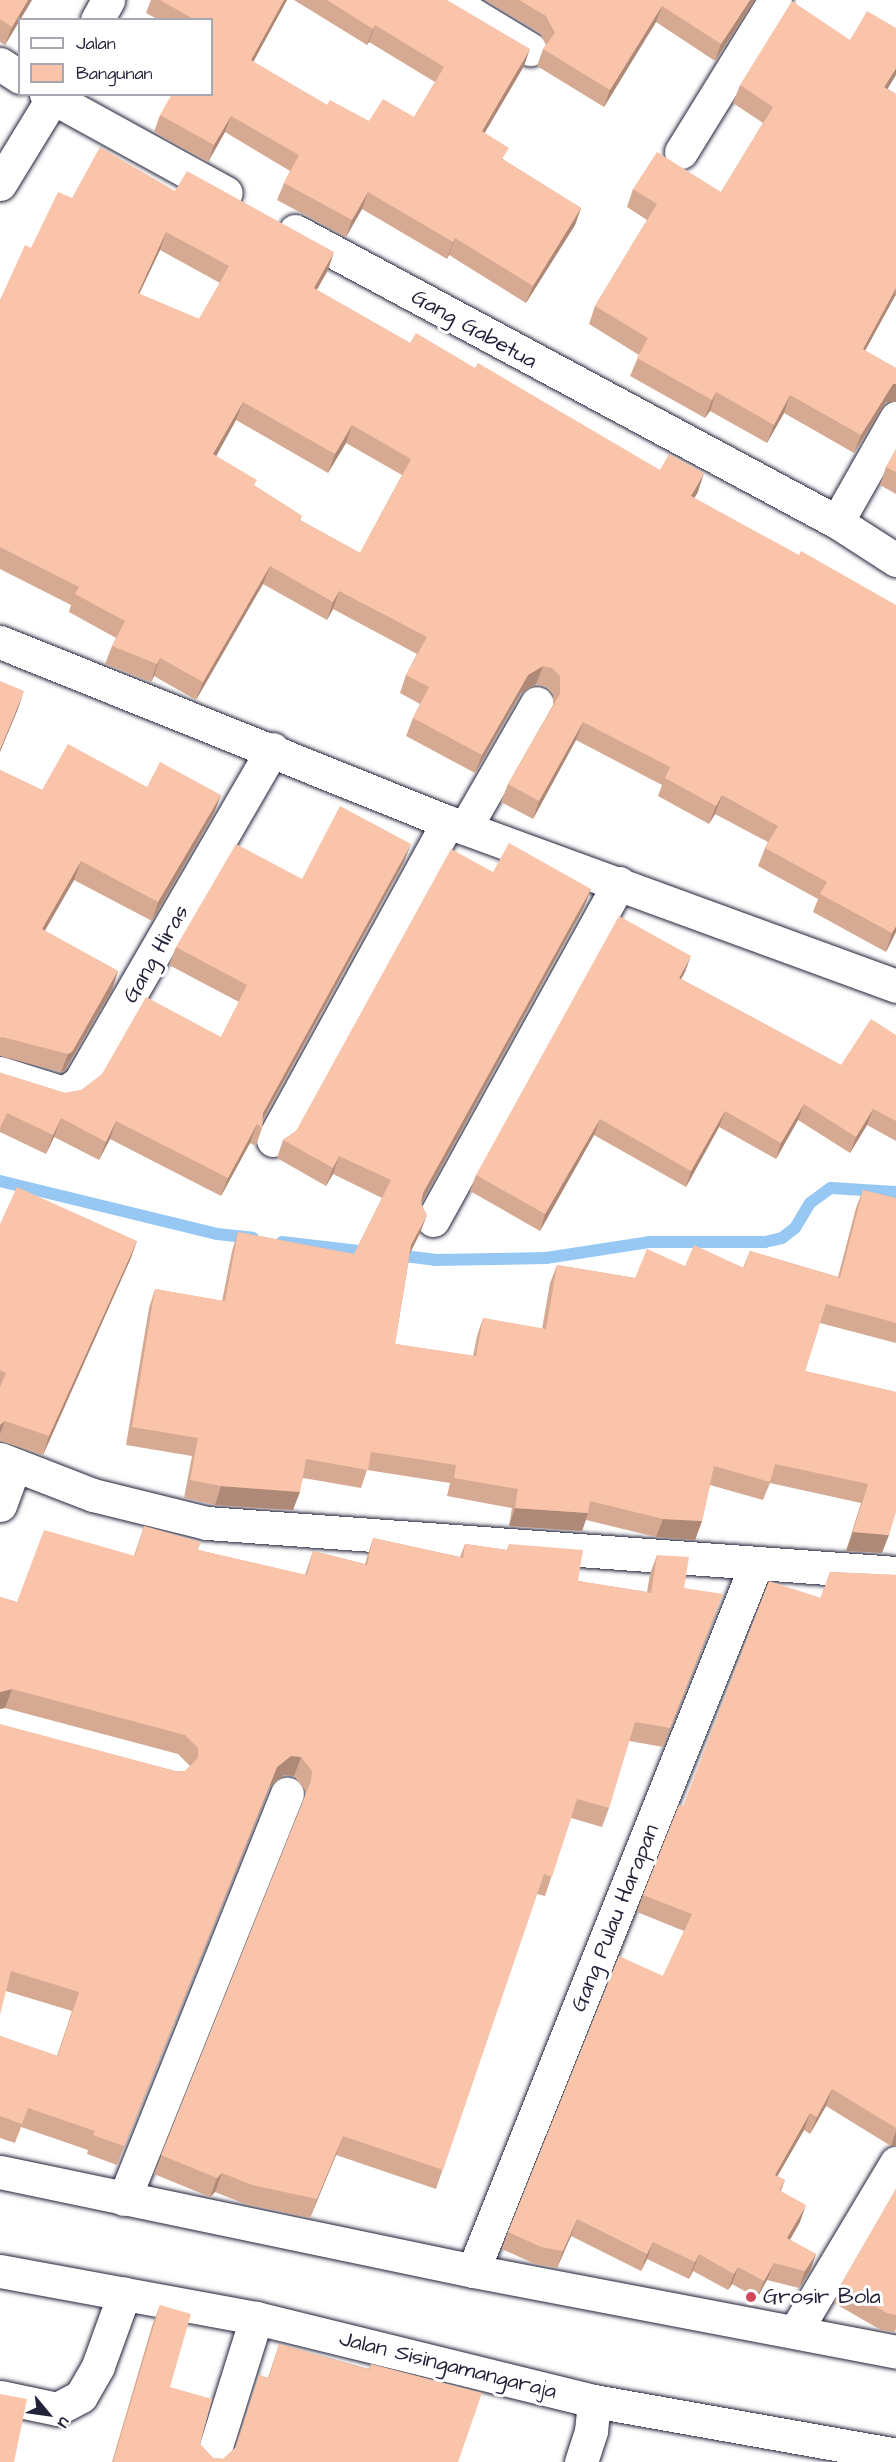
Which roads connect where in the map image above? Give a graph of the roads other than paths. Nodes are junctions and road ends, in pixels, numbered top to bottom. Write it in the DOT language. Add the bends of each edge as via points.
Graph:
graph roads {
  1 [pos="108,0"];
  2 [pos="449,0"];
  3 [pos="775,0"];
  4 [pos="98,18"];
  5 [pos="530,49"];
  6 [pos="0,64"];
  7 [pos="18,76"];
  8 [pos="51,96"];
  9 [pos="681,152"];
  10 [pos="0,184"];
  11 [pos="896,418"];
  12 [pos="837,522"];
  13 [pos="896,560"];
  14 [pos="0,642"];
  15 [pos="537,703"];
  16 [pos="273,749"];
  17 [pos="456,825"];
  18 [pos="619,883"];
  19 [pos="896,986"];
  20 [pos="0,1073"];
  21 [pos="273,1140"];
  22 [pos="434,1220"];
  23 [pos="7,1463"];
  24 [pos="0,1505"];
  25 [pos="756,1564"];
  26 [pos="896,1573"];
  27 [pos="287,1793"];
  28 [pos="896,2163"];
  29 [pos="0,2172"];
  30 [pos="124,2199"];
  31 [pos="0,2271"];
  32 [pos="473,2271"];
  33 [pos="124,2294"];
  34 [pos="256,2318"];
  35 [pos="796,2330"];
  36 [pos="896,2352"];
  37 [pos="0,2397"];
  38 [pos="594,2401"];
  39 [pos="896,2455"];
  40 [pos="211,2462"];
  41 [pos="581,2462"];
  1 -- 4 [label="street"];
  2 -- 5 [label="street"];
  3 -- 9 [label="street"];
  6 -- 7 [label="street"];
  8 -- 10 [label="street"];
  8 -- 12 [label="street, Gang Gabetua"];
  11 -- 12 [label="street"];
  12 -- 13 [label="street, Gang Gabetua"];
  14 -- 16 [label="street"];
  15 -- 17 [label="street"];
  16 -- 17 [label="street"];
  16 -- 20 [label="street, Gang Hiras" via="80,1083 64,1093"];
  17 -- 18 [label="street"];
  17 -- 21 [label="street"];
  18 -- 19 [label="street"];
  18 -- 22 [label="street"];
  23 -- 24 [label="street"];
  23 -- 25 [label="street" via="93,1495 207,1523"];
  25 -- 26 [label="street"];
  25 -- 32 [label="street, Gang Pulau Harapan"];
  27 -- 30 [label="street"];
  28 -- 35 [label="street"];
  29 -- 30 [label="street"];
  30 -- 32 [label="street"];
  31 -- 33 [label="street, Jalan Sisingamangaraja"];
  32 -- 35 [label="street"];
  33 -- 34 [label="street, Jalan Sisingamangaraja"];
  33 -- 37 [label="street" via="98,2366 81,2396 57,2409"];
  34 -- 38 [label="street, Jalan Sisingamangaraja"];
  34 -- 40 [label="street"];
  35 -- 36 [label="street"];
  38 -- 39 [label="street, Jalan Sisingamangaraja"];
  38 -- 41 [label="street" via="591,2431"];
}
